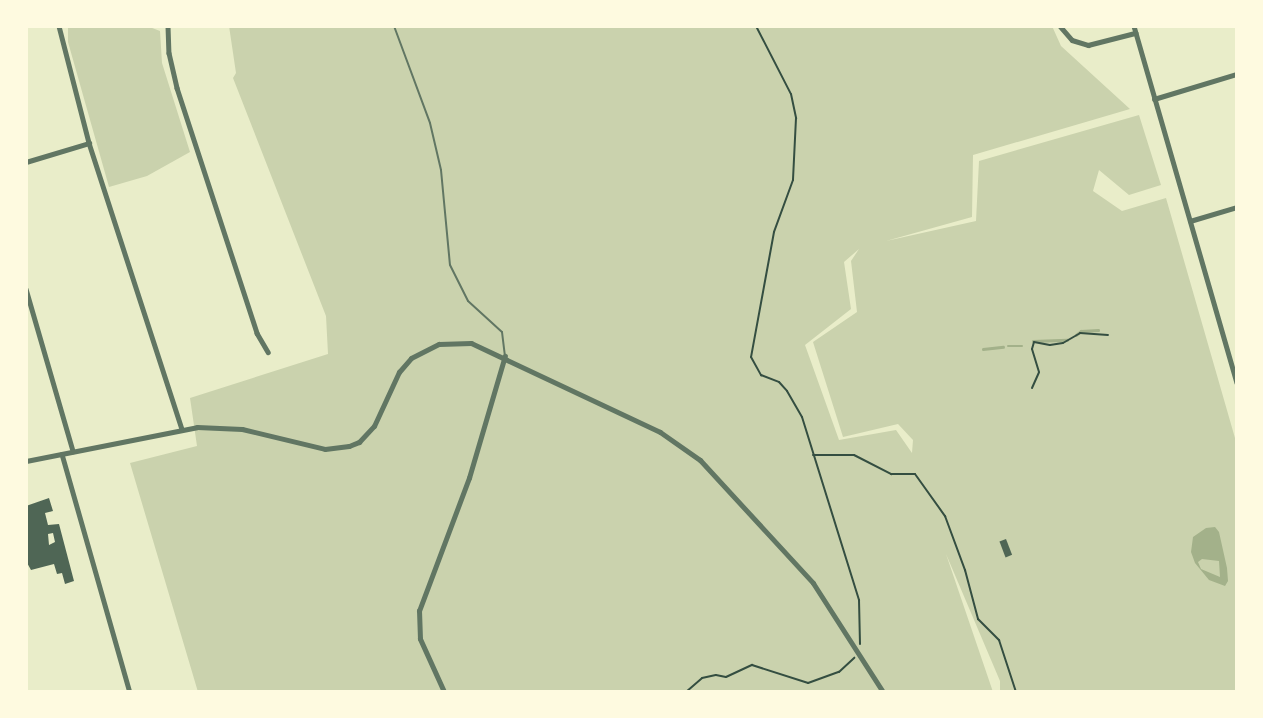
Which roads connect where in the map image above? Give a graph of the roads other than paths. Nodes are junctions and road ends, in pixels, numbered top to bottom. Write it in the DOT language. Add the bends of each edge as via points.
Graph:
graph roads {
  1 [pos="59,26"];
  2 [pos="168,26"];
  3 [pos="394,26"];
  4 [pos="1060,26"];
  5 [pos="1134,26"];
  6 [pos="1135,33"];
  7 [pos="1237,74"];
  8 [pos="1154,99"];
  9 [pos="89,143"];
  10 [pos="26,162"];
  11 [pos="1237,207"];
  12 [pos="1190,221"];
  13 [pos="26,289"];
  14 [pos="268,352"];
  15 [pos="505,356"];
  16 [pos="1237,382"];
  17 [pos="182,429"];
  18 [pos="73,451"];
  19 [pos="62,454"];
  20 [pos="26,461"];
  21 [pos="131,692"];
  22 [pos="444,692"];
  23 [pos="883,692"];
  1 -- 9 [label="street"];
  2 -- 14 [label="street" via="177,88 257,333"];
  3 -- 15 [label="lane" via="430,123 441,170 450,265 468,302 502,331"];
  4 -- 6 [label="street" via="1072,40 1088,45"];
  5 -- 6 [label="street"];
  6 -- 8 [label="street"];
  7 -- 8 [label="street"];
  8 -- 12 [label="street"];
  9 -- 10 [label="street"];
  9 -- 17 [label="street"];
  11 -- 12 [label="street"];
  12 -- 16 [label="street"];
  13 -- 18 [label="street"];
  15 -- 17 [label="street" via="455,341 424,350 399,372 368,434 337,449 314,448 227,427"];
  15 -- 22 [label="street" via="468,478 419,611 420,639"];
  15 -- 23 [label="street" via="660,432 700,460 813,583"];
  17 -- 18 [label="street"];
  18 -- 19 [label="street"];
  19 -- 20 [label="street"];
  19 -- 21 [label="street"];
}
